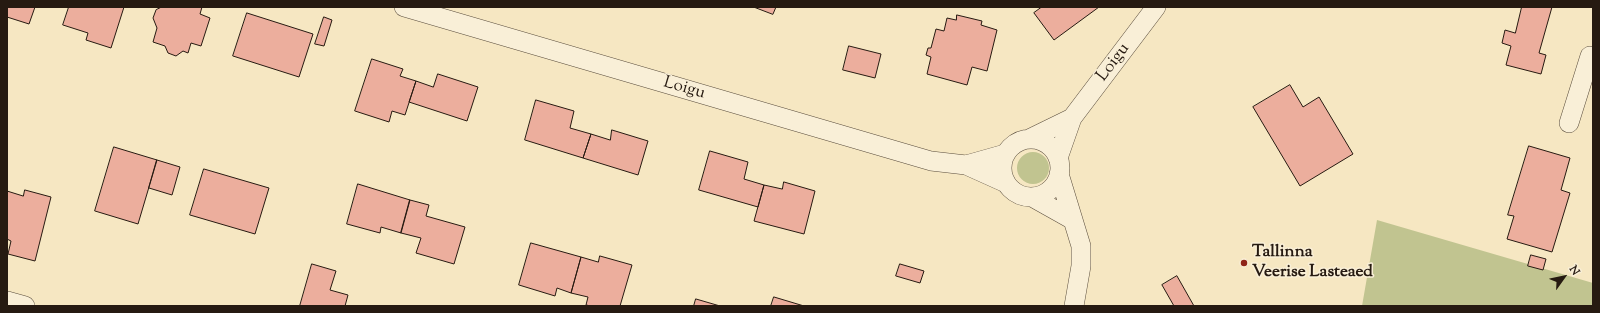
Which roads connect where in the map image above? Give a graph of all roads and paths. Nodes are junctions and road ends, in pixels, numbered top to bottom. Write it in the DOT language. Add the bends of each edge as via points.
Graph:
graph roads {
  1 [pos="404,7"];
  2 [pos="1156,7"];
  3 [pos="1593,57"];
  4 [pos="1072,118"];
  5 [pos="1569,124"];
  6 [pos="1029,139"];
  7 [pos="1006,154"];
  8 [pos="966,165"];
  9 [pos="1059,166"];
  10 [pos="1006,183"];
  11 [pos="1032,197"];
  12 [pos="1073,220"];
  13 [pos="7,301"];
  14 [pos="25,306"];
  15 [pos="1074,306"];
  1 -- 8 [label="street, Loigu" via="924,159"];
  2 -- 4 [label="street, Loigu"];
  3 -- 5 [label="street" via="1590,56"];
  4 -- 6 [label="street, Loigu"];
  4 -- 9 [label="street, Loigu"];
  6 -- 7 [label="street" via="1011,146"];
  6 -- 9 [label="street" via="1038,140 1054,150"];
  7 -- 8 [label="street, Loigu"];
  7 -- 10 [label="street" via="1002,163"];
  8 -- 10 [label="street, Loigu"];
  9 -- 11 [label="street" via="1056,183 1050,190"];
  9 -- 12 [label="street"];
  10 -- 11 [label="street" via="1017,194"];
  11 -- 12 [label="street"];
  12 -- 15 [label="street" via="1081,246 1081,266"];
  13 -- 14 [label="street"];
}
